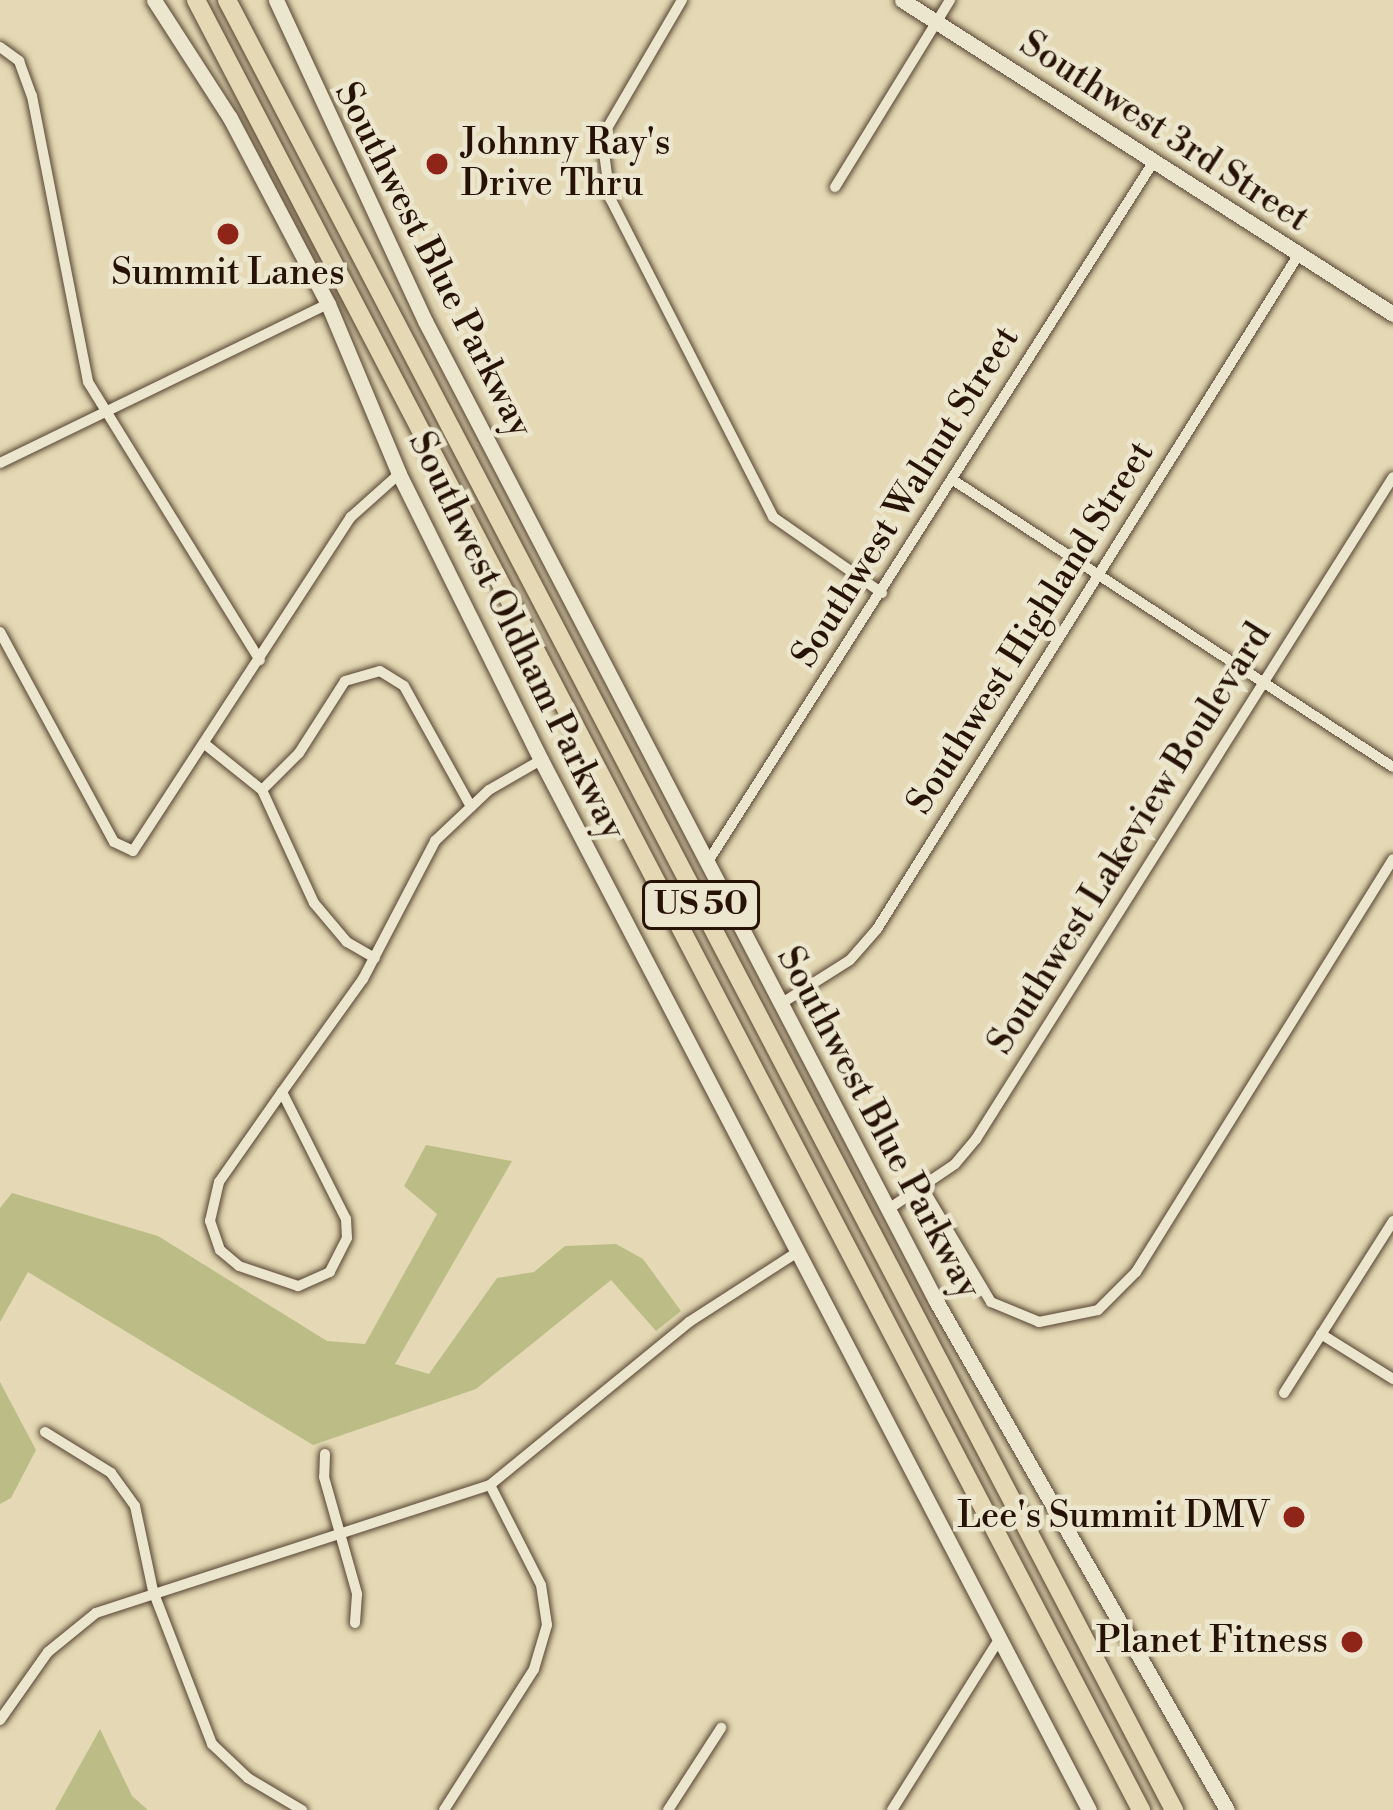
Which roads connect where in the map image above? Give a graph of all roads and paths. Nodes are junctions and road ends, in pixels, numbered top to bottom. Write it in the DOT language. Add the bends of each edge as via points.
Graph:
graph roads {
  1 [pos="154,0"];
  2 [pos="196,0"];
  3 [pos="276,0"];
  4 [pos="682,0"];
  5 [pos="902,0"];
  6 [pos="950,0"];
  7 [pos="228,1"];
  8 [pos="936,22"];
  9 [pos="0,47"];
  10 [pos="1154,161"];
  11 [pos="835,187"];
  12 [pos="1299,254"];
  13 [pos="328,304"];
  14 [pos="1393,314"];
  15 [pos="104,418"];
  16 [pos="0,463"];
  17 [pos="400,474"];
  18 [pos="1393,477"];
  19 [pos="953,480"];
  20 [pos="1099,580"];
  21 [pos="882,593"];
  22 [pos="0,632"];
  23 [pos="260,659"];
  24 [pos="1262,686"];
  25 [pos="206,745"];
  26 [pos="541,760"];
  27 [pos="1393,767"];
  28 [pos="262,790"];
  29 [pos="470,805"];
  30 [pos="1393,860"];
  31 [pos="707,863"];
  32 [pos="375,958"];
  33 [pos="782,1003"];
  34 [pos="282,1092"];
  35 [pos="923,1188"];
  36 [pos="890,1208"];
  37 [pos="1393,1221"];
  38 [pos="799,1251"];
  39 [pos="1321,1334"];
  40 [pos="1393,1379"];
  41 [pos="1285,1393"];
  42 [pos="45,1432"];
  43 [pos="325,1454"];
  44 [pos="490,1485"];
  45 [pos="340,1538"];
  46 [pos="153,1591"];
  47 [pos="356,1623"];
  48 [pos="1000,1638"];
  49 [pos="0,1720"];
  50 [pos="721,1728"];
  51 [pos="302,1810"];
  52 [pos="444,1810"];
  53 [pos="668,1810"];
  54 [pos="892,1810"];
  55 [pos="1089,1810"];
  56 [pos="1141,1810"];
  57 [pos="1174,1810"];
  58 [pos="1227,1810"];
  1 -- 13 [label="street, Southwest Oldham Parkway" via="230,118"];
  2 -- 56 [label="highway, US 50"];
  3 -- 31 [label="street, Southwest Blue Parkway" via="425,321"];
  4 -- 21 [label="street" via="602,137 602,166 643,268 773,517"];
  5 -- 8 [label="street, Southwest 3rd Street"];
  6 -- 8 [label="street"];
  7 -- 57 [label="highway, US 50"];
  8 -- 10 [label="street, Southwest 3rd Street"];
  8 -- 11 [label="street"];
  9 -- 15 [label="street" via="20,62 32,96 88,382"];
  10 -- 12 [label="street, Southwest 3rd Street"];
  10 -- 19 [label="street, Southwest Walnut Street"];
  12 -- 14 [label="street, Southwest 3rd Street"];
  12 -- 20 [label="street, Southwest Highland Street"];
  13 -- 15 [label="street"];
  13 -- 17 [label="street, Southwest Oldham Parkway"];
  15 -- 16 [label="street"];
  15 -- 23 [label="street"];
  17 -- 23 [label="street" via="351,517"];
  17 -- 26 [label="street, Southwest Oldham Parkway"];
  18 -- 24 [label="street, Southwest Lakeview Boulevard"];
  19 -- 20 [label="street"];
  19 -- 21 [label="street, Southwest Walnut Street"];
  20 -- 24 [label="street"];
  20 -- 33 [label="street, Southwest Highland Street" via="878,929 850,960"];
  21 -- 31 [label="street, Southwest Walnut Street"];
  22 -- 25 [label="street" via="114,842 129,853"];
  23 -- 25 [label="street"];
  24 -- 27 [label="street"];
  24 -- 35 [label="street, Southwest Lakeview Boulevard" via="976,1139"];
  25 -- 28 [label="street"];
  26 -- 29 [label="street"];
  26 -- 38 [label="street, Southwest Oldham Parkway"];
  28 -- 29 [label="street" via="299,753 345,681 380,671 404,686"];
  28 -- 32 [label="street" via="314,903 347,942"];
  29 -- 32 [label="street" via="416,869"];
  30 -- 35 [label="street" via="1136,1271 1098,1310 1039,1322 991,1302"];
  31 -- 33 [label="street, Southwest Blue Parkway"];
  32 -- 34 [label="street"];
  33 -- 36 [label="street, Southwest Blue Parkway"];
  34 -- 34 [label="street" via="219,1182 210,1221 220,1250 239,1266 298,1286 330,1272 347,1238 346,1220"];
  35 -- 36 [label="street, Southwest Lakeview Boulevard"];
  36 -- 58 [label="street, Southwest Blue Parkway"];
  37 -- 39 [label="street"];
  38 -- 44 [label="street" via="689,1322"];
  38 -- 48 [label="street, Southwest Oldham Parkway"];
  39 -- 40 [label="street"];
  39 -- 41 [label="street"];
  42 -- 46 [label="street" via="111,1473 135,1506"];
  43 -- 45 [label="street"];
  44 -- 45 [label="street"];
  44 -- 52 [label="street" via="541,1585 545,1642"];
  45 -- 46 [label="street"];
  45 -- 47 [label="street" via="357,1594"];
  46 -- 49 [label="street" via="71,1630"];
  46 -- 51 [label="street" via="212,1744 248,1778"];
  48 -- 54 [label="street"];
  48 -- 55 [label="street, Southwest Oldham Parkway"];
  50 -- 53 [label="street"];
}
